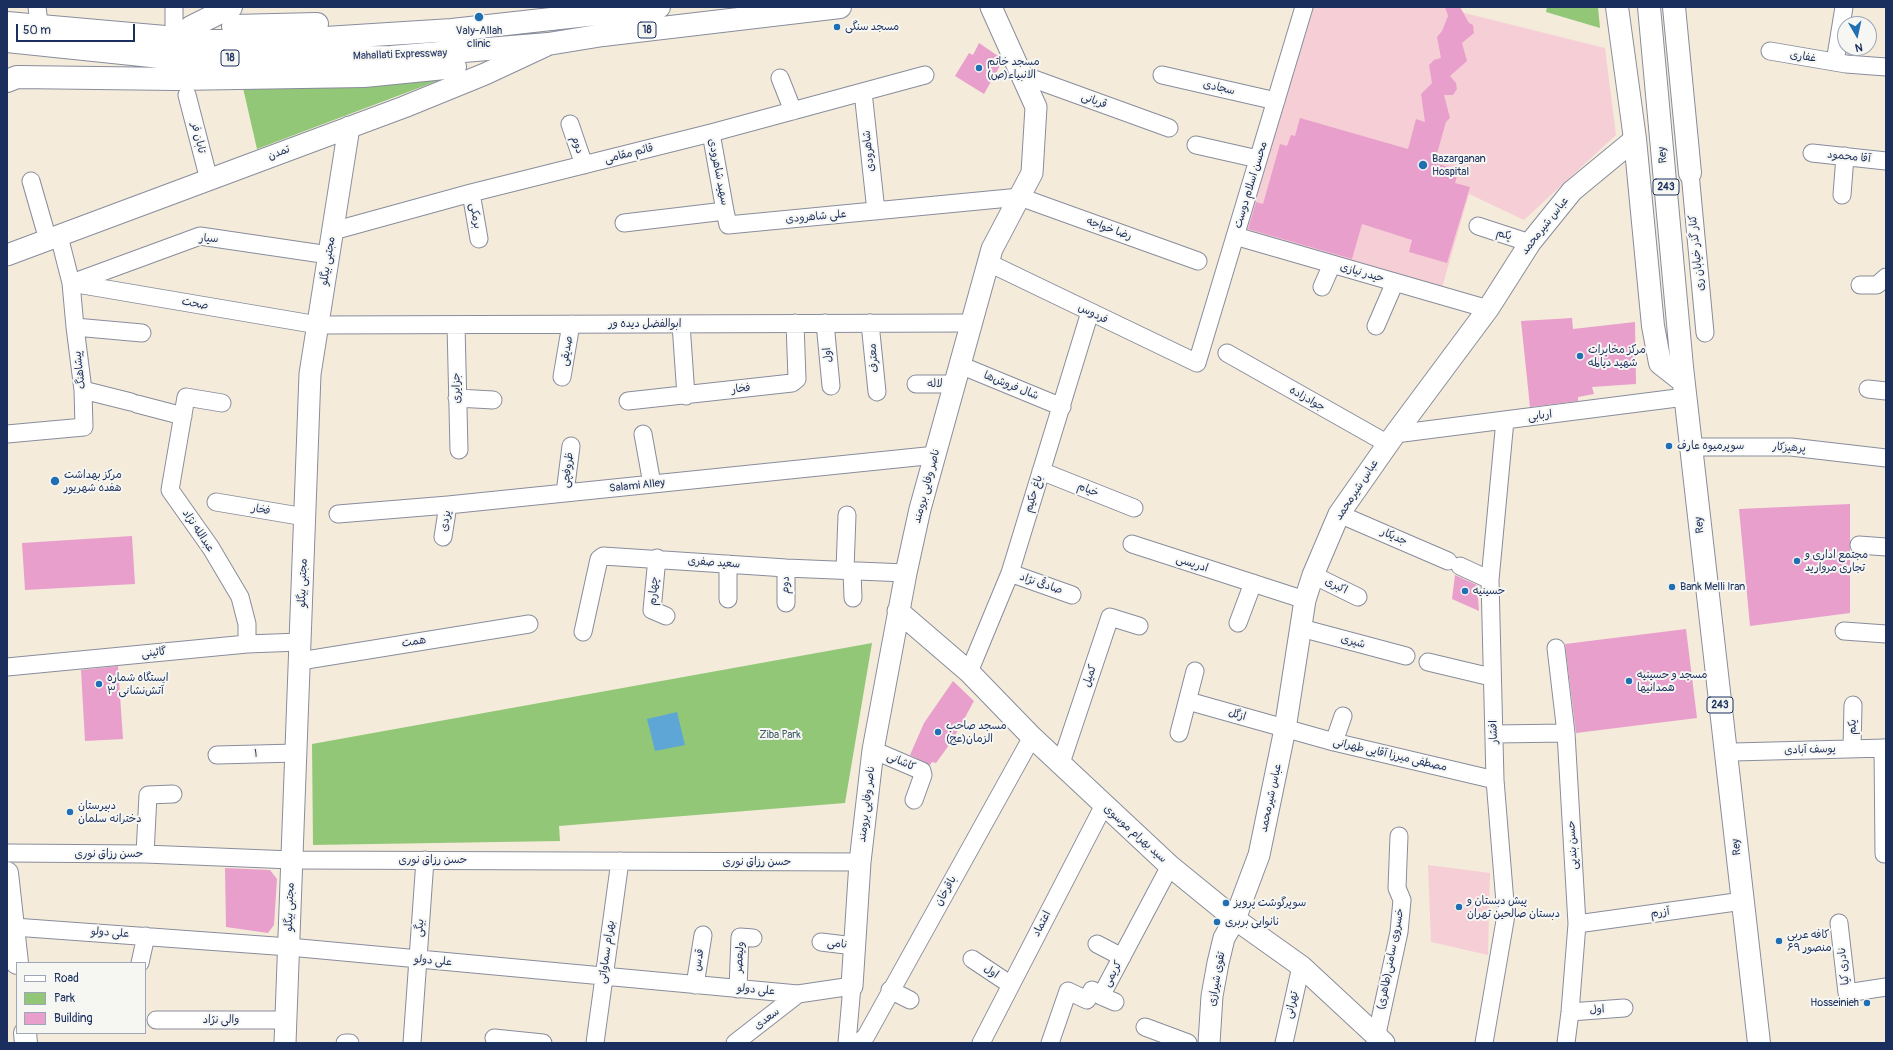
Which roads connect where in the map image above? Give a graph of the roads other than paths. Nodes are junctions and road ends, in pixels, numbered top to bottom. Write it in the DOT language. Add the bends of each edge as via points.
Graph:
graph roads {
  1 [pos="231,7"];
  2 [pos="659,7"];
  3 [pos="840,7"];
  4 [pos="991,7"];
  5 [pos="1304,7"];
  6 [pos="1616,7"];
  7 [pos="1649,7"];
  8 [pos="1674,7"];
  9 [pos="1844,7"];
  10 [pos="38,11"];
  11 [pos="7,12"];
  12 [pos="180,20"];
  13 [pos="7,23"];
  14 [pos="452,30"];
  15 [pos="7,41"];
  16 [pos="548,44"];
  17 [pos="1770,51"];
  18 [pos="1835,62"];
  19 [pos="1886,67"];
  20 [pos="1020,74"];
  21 [pos="925,75"];
  22 [pos="1162,75"];
  23 [pos="10,78"];
  24 [pos="780,78"];
  25 [pos="863,92"];
  26 [pos="187,95"];
  27 [pos="1276,101"];
  28 [pos="793,111"];
  29 [pos="570,124"];
  30 [pos="349,127"];
  31 [pos="1168,128"];
  32 [pos="710,133"];
  33 [pos="1634,139"];
  34 [pos="1196,145"];
  35 [pos="1812,153"];
  36 [pos="1845,156"];
  37 [pos="1258,158"];
  38 [pos="1886,161"];
  39 [pos="584,165"];
  40 [pos="1690,173"];
  41 [pos="209,180"];
  42 [pos="31,181"];
  43 [pos="471,193"];
  44 [pos="1842,195"];
  45 [pos="1020,197"];
  46 [pos="725,211"];
  47 [pos="876,211"];
  48 [pos="624,223"];
  49 [pos="1478,226"];
  50 [pos="333,231"];
  51 [pos="1235,236"];
  52 [pos="54,238"];
  53 [pos="479,239"];
  54 [pos="1530,243"];
  55 [pos="7,255"];
  56 [pos="329,255"];
  57 [pos="1198,261"];
  58 [pos="989,263"];
  59 [pos="1332,264"];
  60 [pos="1886,277"];
  61 [pos="1395,282"];
  62 [pos="71,283"];
  63 [pos="1860,285"];
  64 [pos="1322,288"];
  65 [pos="1488,309"];
  66 [pos="1090,312"];
  67 [pos="795,323"];
  68 [pos="826,323"];
  69 [pos="870,323"];
  70 [pos="972,323"];
  71 [pos="571,324"];
  72 [pos="681,324"];
  73 [pos="318,325"];
  74 [pos="456,325"];
  75 [pos="1376,326"];
  76 [pos="75,327"];
  77 [pos="142,333"];
  78 [pos="1705,333"];
  79 [pos="1227,353"];
  80 [pos="1197,363"];
  81 [pos="957,374"];
  82 [pos="562,377"];
  83 [pos="1683,381"];
  84 [pos="916,384"];
  85 [pos="831,386"];
  86 [pos="1868,389"];
  87 [pos="83,390"];
  88 [pos="1886,391"];
  89 [pos="877,392"];
  90 [pos="686,396"];
  91 [pos="457,398"];
  92 [pos="493,400"];
  93 [pos="628,401"];
  94 [pos="222,402"];
  95 [pos="1062,408"];
  96 [pos="183,416"];
  97 [pos="1505,420"];
  98 [pos="7,434"];
  99 [pos="643,434"];
  100 [pos="1391,439"];
  101 [pos="571,446"];
  102 [pos="1691,447"];
  103 [pos="459,450"];
  104 [pos="936,455"];
  105 [pos="1886,458"];
  106 [pos="1041,471"];
  107 [pos="652,484"];
  108 [pos="565,493"];
  109 [pos="216,502"];
  110 [pos="448,505"];
  111 [pos="1134,508"];
  112 [pos="338,514"];
  113 [pos="1339,514"];
  114 [pos="847,515"];
  115 [pos="305,517"];
  116 [pos="443,537"];
  117 [pos="1132,544"];
  118 [pos="1859,545"];
  119 [pos="1886,547"];
  120 [pos="657,558"];
  121 [pos="728,564"];
  122 [pos="786,568"];
  123 [pos="849,570"];
  124 [pos="906,573"];
  125 [pos="1010,573"];
  126 [pos="1313,575"];
  127 [pos="1490,580"];
  128 [pos="1253,583"];
  129 [pos="1072,595"];
  130 [pos="1358,596"];
  131 [pos="853,598"];
  132 [pos="728,599"];
  133 [pos="1305,600"];
  134 [pos="786,603"];
  135 [pos="898,611"];
  136 [pos="666,616"];
  137 [pos="1238,623"];
  138 [pos="529,624"];
  139 [pos="1139,626"];
  140 [pos="1301,628"];
  141 [pos="1844,631"];
  142 [pos="584,632"];
  143 [pos="1886,634"];
  144 [pos="248,644"];
  145 [pos="1556,648"];
  146 [pos="300,651"];
  147 [pos="1406,656"];
  148 [pos="1428,662"];
  149 [pos="7,667"];
  150 [pos="1195,671"];
  151 [pos="969,672"];
  152 [pos="1491,677"];
  153 [pos="1188,701"];
  154 [pos="1853,705"];
  155 [pos="1343,716"];
  156 [pos="1285,729"];
  157 [pos="1179,733"];
  158 [pos="1566,733"];
  159 [pos="1495,734"];
  160 [pos="1032,737"];
  161 [pos="1334,742"];
  162 [pos="1885,748"];
  163 [pos="1852,749"];
  164 [pos="873,750"];
  165 [pos="1734,752"];
  166 [pos="296,753"];
  167 [pos="217,755"];
  168 [pos="1061,763"];
  169 [pos="1495,780"];
  170 [pos="173,794"];
  171 [pos="914,800"];
  172 [pos="1104,805"];
  173 [pos="1399,836"];
  174 [pos="7,853"];
  175 [pos="145,854"];
  176 [pos="1884,854"];
  177 [pos="292,860"];
  178 [pos="425,860"];
  179 [pos="620,861"];
  180 [pos="860,862"];
  181 [pos="1170,866"];
  182 [pos="7,873"];
  183 [pos="1743,901"];
  184 [pos="1235,919"];
  185 [pos="1839,923"];
  186 [pos="1577,924"];
  187 [pos="14,927"];
  188 [pos="704,935"];
  189 [pos="146,936"];
  190 [pos="753,938"];
  191 [pos="820,942"];
  192 [pos="1097,944"];
  193 [pos="854,946"];
  194 [pos="289,947"];
  195 [pos="1122,957"];
  196 [pos="418,959"];
  197 [pos="972,959"];
  198 [pos="17,962"];
  199 [pos="140,962"];
  200 [pos="1301,966"];
  201 [pos="604,976"];
  202 [pos="696,985"];
  203 [pos="1011,985"];
  204 [pos="852,986"];
  205 [pos="1886,987"];
  206 [pos="738,989"];
  207 [pos="890,990"];
  208 [pos="798,994"];
  209 [pos="910,1000"];
  210 [pos="1624,1008"];
  211 [pos="1570,1012"];
  212 [pos="156,1020"];
  213 [pos="286,1020"];
  214 [pos="1145,1027"];
  215 [pos="494,1038"];
  216 [pos="1378,1040"];
  217 [pos="345,1042"];
  218 [pos="285,1043"];
  219 [pos="350,1043"];
  220 [pos="412,1043"];
  221 [pos="542,1043"];
  222 [pos="595,1043"];
  223 [pos="735,1043"];
  224 [pos="847,1043"];
  225 [pos="859,1043"];
  226 [pos="981,1043"];
  227 [pos="1050,1043"];
  228 [pos="1188,1043"];
  229 [pos="1209,1043"];
  230 [pos="1284,1043"];
  231 [pos="1484,1043"];
  232 [pos="1566,1043"];
  233 [pos="1759,1043"];
  1 -- 12 [label="main road"];
  2 -- 14 [label="main road, Mahallati Expressway / 18"];
  3 -- 16 [label="main road, Mahallati Expressway / 18" via="603,35"];
  4 -- 20 [label="street, ناصر وفایی برومند"];
  5 -- 27 [label="street, محسن اسلام دوست"];
  6 -- 33 [label="main road"];
  7 -- 83 [label="main road, Rey / 243"];
  8 -- 40 [label="main road"];
  9 -- 18 [label="street"];
  10 -- 11 [label="main road"];
  10 -- 12 [label="main road"];
  12 -- 14 [label="main road" via="429,20"];
  13 -- 14 [label="main road, Mahallati Expressway / 18" via="210,41 278,41"];
  15 -- 16 [label="main road, Mahallati Expressway / 18" via="180,59 391,57"];
  16 -- 23 [label="main road" via="469,66 364,76"];
  16 -- 30 [label="street, تمدن" via="470,80"];
  17 -- 18 [label="street, غفاری"];
  18 -- 19 [label="street, غفاری"];
  20 -- 31 [label="street, قربانی"];
  20 -- 45 [label="street, ناصر وفایی برومند" via="1036,107 1032,174"];
  21 -- 25 [label="street, قائم مقامی"];
  22 -- 27 [label="street, سجادی"];
  24 -- 28 [label="street"];
  25 -- 28 [label="street, قائم مقامی"];
  25 -- 47 [label="street, شاهرودی"];
  26 -- 41 [label="street, تابان فر"];
  27 -- 37 [label="street, محسن اسلام دوست"];
  28 -- 32 [label="street, قائم مقامی"];
  29 -- 39 [label="street, دوم"];
  30 -- 41 [label="street, تمدن"];
  30 -- 50 [label="street, مجتبی بیگلو"];
  32 -- 39 [label="street, قائم مقامی"];
  32 -- 46 [label="street, سهید شاهرودی"];
  33 -- 54 [label="street, عباس شیرمحمد" via="1572,191"];
  33 -- 83 [label="main road" via="1653,326 1660,363"];
  34 -- 37 [label="street"];
  35 -- 36 [label="street, آقا محمود"];
  36 -- 38 [label="street, آقا محمود"];
  36 -- 44 [label="street"];
  37 -- 51 [label="street, محسن اسلام دوست"];
  39 -- 43 [label="street, قائم مقامی"];
  40 -- 78 [label="street, کنار گذر خیابان ری"];
  41 -- 52 [label="street, تمدن"];
  42 -- 52 [label="street, پیشاهنگ"];
  43 -- 50 [label="street, قائم مقامی"];
  43 -- 53 [label="street, برمکی"];
  45 -- 47 [label="street, علی شاهرودی"];
  45 -- 57 [label="street, رضا خواجه"];
  45 -- 58 [label="street, ناصر وفایی برومند" via="992,249"];
  46 -- 47 [label="street, علی شاهرودی" via="728,225"];
  46 -- 48 [label="street"];
  49 -- 54 [label="street, یکم"];
  50 -- 56 [label="street, مجتبی بیگلو"];
  51 -- 59 [label="street, حیدر نیازی"];
  51 -- 80 [label="street, محسن اسلام دوست"];
  52 -- 55 [label="street, تمدن"];
  52 -- 62 [label="street, پیشاهنگ"];
  54 -- 65 [label="street, عباس شیرمحمد"];
  56 -- 62 [label="street, سیار" via="200,236"];
  56 -- 73 [label="street, مجتبی بیگلو"];
  58 -- 66 [label="street, فردوس"];
  58 -- 70 [label="street, ناصر وفایی برومند"];
  59 -- 61 [label="street, حیدر نیازی"];
  59 -- 64 [label="street"];
  60 -- 63 [label="street" via="1877,285"];
  61 -- 65 [label="street, حیدر نیازی"];
  61 -- 75 [label="street"];
  62 -- 73 [label="street, صحت"];
  62 -- 76 [label="street, پیشاهنگ"];
  65 -- 100 [label="street, عباس شیرمحمد"];
  66 -- 80 [label="street, فردوس"];
  66 -- 95 [label="street, باغ حکیم"];
  67 -- 68 [label="street, ابوالفضل دیده ور"];
  67 -- 72 [label="street, ابوالفضل دیده ور"];
  67 -- 90 [label="street, فخار" via="796,379 792,383"];
  68 -- 69 [label="street, ابوالفضل دیده ور"];
  68 -- 85 [label="street, اول"];
  69 -- 70 [label="street, ابوالفضل دیده ور"];
  69 -- 89 [label="street, معترف"];
  70 -- 81 [label="street, ناصر وفایی برومند"];
  71 -- 72 [label="street, ابوالفضل دیده ور"];
  71 -- 74 [label="street, ابوالفضل دیده ور"];
  71 -- 82 [label="street, صدیقی"];
  72 -- 90 [label="street"];
  73 -- 74 [label="street, ابوالفضل دیده ور"];
  73 -- 115 [label="street, مجتبی بیگلو" via="310,374"];
  74 -- 91 [label="street, جزایری"];
  76 -- 77 [label="street"];
  76 -- 87 [label="street, پیشاهنگ"];
  79 -- 100 [label="street, جوادزاده"];
  81 -- 84 [label="street, لاله"];
  81 -- 95 [label="street, شال فروش‌ها"];
  81 -- 104 [label="street, ناصر وفایی برومند"];
  83 -- 97 [label="street, اربابی"];
  83 -- 102 [label="main road, Rey / 243"];
  86 -- 88 [label="street"];
  87 -- 96 [label="street"];
  87 -- 98 [label="street, پیشاهنگ" via="84,427"];
  90 -- 93 [label="street, فخار"];
  91 -- 92 [label="street"];
  91 -- 103 [label="street, جزایری"];
  94 -- 96 [label="street, عبدالله نژاد" via="186,397"];
  95 -- 106 [label="street, باغ حکیم"];
  96 -- 144 [label="street, عبدالله نژاد" via="170,490 211,548 240,597"];
  97 -- 100 [label="street, اربابی"];
  97 -- 127 [label="street, افشار"];
  99 -- 107 [label="street"];
  100 -- 113 [label="street, عباس شیرمحمد"];
  101 -- 108 [label="street, ظروفچی"];
  102 -- 105 [label="street, پرهیزکار" via="1791,447"];
  102 -- 183 [label="main road, Rey / 243"];
  104 -- 107 [label="street, Salami Alley"];
  104 -- 124 [label="street, ناصر وفایی برومند" via="920,509"];
  106 -- 111 [label="street, خیام"];
  106 -- 125 [label="street, باغ حکیم"];
  107 -- 108 [label="street, Salami Alley"];
  108 -- 110 [label="street, Salami Alley"];
  109 -- 115 [label="street, فخار"];
  110 -- 112 [label="street, Salami Alley"];
  110 -- 116 [label="street, یزدی"];
  113 -- 126 [label="street, عباس شیرمحمد"];
  113 -- 127 [label="street, جدیکار"];
  114 -- 123 [label="street"];
  115 -- 146 [label="street, مجتبی بیگلو"];
  117 -- 128 [label="street, ادریسی"];
  118 -- 119 [label="street"];
  120 -- 121 [label="street, سعید صفری"];
  120 -- 136 [label="street, چهارم" via="652,610"];
  120 -- 142 [label="street, سعید صفری" via="603,556 599,559"];
  121 -- 122 [label="street, سعید صفری"];
  121 -- 132 [label="street"];
  122 -- 123 [label="street, سعید صفری"];
  122 -- 134 [label="street, دوم"];
  123 -- 124 [label="street, سعید صفری"];
  123 -- 131 [label="street"];
  124 -- 135 [label="street, ناصر وفایی برومند"];
  125 -- 129 [label="street, صادقی نژاد"];
  125 -- 151 [label="street, باغ حکیم"];
  126 -- 130 [label="street, اکبری"];
  126 -- 133 [label="street, عباس شیرمحمد"];
  127 -- 152 [label="street, افشار"];
  128 -- 133 [label="street, ادریسی"];
  128 -- 137 [label="street"];
  133 -- 140 [label="street, عباس شیرمحمد"];
  135 -- 151 [label="street, سید بهرام موسوی"];
  135 -- 164 [label="street, ناصر وفایی برومند"];
  138 -- 146 [label="street, همت"];
  139 -- 168 [label="street, کمیل" via="1110,617"];
  140 -- 147 [label="street, شیری"];
  140 -- 156 [label="street, عباس شیرمحمد"];
  141 -- 143 [label="street"];
  144 -- 146 [label="street, گائینی"];
  144 -- 149 [label="street, گائینی"];
  145 -- 158 [label="street, حسن بندپی"];
  146 -- 166 [label="street, مجتبی بیگلو"];
  148 -- 152 [label="street"];
  150 -- 153 [label="street"];
  151 -- 160 [label="street, سید بهرام موسوی"];
  152 -- 159 [label="street, افشار"];
  153 -- 156 [label="street, ازگل"];
  153 -- 157 [label="street"];
  154 -- 163 [label="street, یکم"];
  155 -- 161 [label="street"];
  156 -- 161 [label="street, مصطفی میرزا آقایی طهرانی"];
  156 -- 184 [label="street, عباس شیرمحمد" via="1259,855"];
  158 -- 159 [label="street"];
  158 -- 186 [label="street, حسن بندپی"];
  159 -- 169 [label="street, افشار"];
  160 -- 168 [label="street, سید بهرام موسوی"];
  160 -- 207 [label="street, باقرخان"];
  161 -- 169 [label="street, مصطفی میرزا آقایی طهرانی"];
  162 -- 163 [label="street, یوسف آبادی"];
  162 -- 176 [label="street"];
  163 -- 165 [label="street, یوسف آبادی"];
  164 -- 171 [label="street, کاشانی" via="922,771 923,775"];
  164 -- 180 [label="street, ناصر وفایی برومند"];
  166 -- 167 [label="street, ۱"];
  166 -- 177 [label="street, مجتبی بیگلو"];
  168 -- 172 [label="street, سید بهرام موسوی"];
  169 -- 231 [label="street, افشار" via="1506,915"];
  170 -- 175 [label="street" via="148,795"];
  172 -- 181 [label="street, سید بهرام موسوی"];
  172 -- 203 [label="street, اعتماد"];
  173 -- 216 [label="street, خسروی سامنی(طاهری)" via="1397,888 1402,900 1399,932"];
  174 -- 175 [label="street, حسن رزاق نوری"];
  175 -- 177 [label="street, حسن رزاق نوری"];
  177 -- 178 [label="street, حسن رزاق نوری"];
  177 -- 194 [label="street, مجتبی بیگلو"];
  178 -- 179 [label="street, حسن رزاق نوری"];
  178 -- 196 [label="street, بیگی"];
  179 -- 180 [label="street, حسن رزاق نوری"];
  179 -- 201 [label="street, بهرام سماواتی"];
  180 -- 193 [label="street, ناصر وفایی برومند"];
  181 -- 184 [label="street, سید بهرام موسوی"];
  181 -- 195 [label="street, کریمی"];
  182 -- 187 [label="main road"];
  183 -- 186 [label="street, آزرم"];
  183 -- 233 [label="main road, Rey / 243"];
  184 -- 200 [label="street, سید بهرام موسوی"];
  184 -- 229 [label="street, تقوی شیرازی" via="1224,938 1218,963 1212,996"];
  185 -- 205 [label="street, نادری کیا" via="1847,993"];
  186 -- 211 [label="street, حسن بندپی"];
  187 -- 189 [label="street, علی دولو"];
  187 -- 198 [label="main road"];
  188 -- 202 [label="street, قدس"];
  189 -- 194 [label="street, علی دولو"];
  189 -- 199 [label="street"];
  190 -- 206 [label="street, ولیعصر" via="740,937"];
  191 -- 193 [label="street, نامی"];
  192 -- 195 [label="street"];
  193 -- 204 [label="street, ناصر وفایی برومند"];
  194 -- 196 [label="street, علی دولو"];
  194 -- 213 [label="street, مجتبی بیگلو"];
  195 -- 227 [label="street, کریمی" via="1108,999 1092,990 1087,1000 1068,991"];
  196 -- 201 [label="street, علی دولو"];
  196 -- 220 [label="street, بیگی"];
  197 -- 203 [label="street, اول"];
  200 -- 216 [label="street, سید بهرام موسوی"];
  200 -- 230 [label="street, تهرانی"];
  201 -- 202 [label="street, علی دولو"];
  201 -- 222 [label="street, بهرام سماواتی"];
  202 -- 206 [label="street, علی دولو"];
  203 -- 226 [label="street, اعتماد"];
  204 -- 208 [label="street, علی دولو"];
  204 -- 224 [label="street"];
  206 -- 208 [label="street, علی دولو"];
  207 -- 209 [label="street"];
  207 -- 225 [label="street, باقرخان" via="866,1036"];
  208 -- 223 [label="street, سعدی"];
  210 -- 211 [label="street, اول"];
  211 -- 232 [label="street, حسن بندپی"];
  212 -- 213 [label="street, والی نژاد"];
  213 -- 218 [label="street, مجتبی بیگلو"];
  214 -- 228 [label="street"];
  215 -- 221 [label="street"];
  217 -- 219 [label="street"];
}
